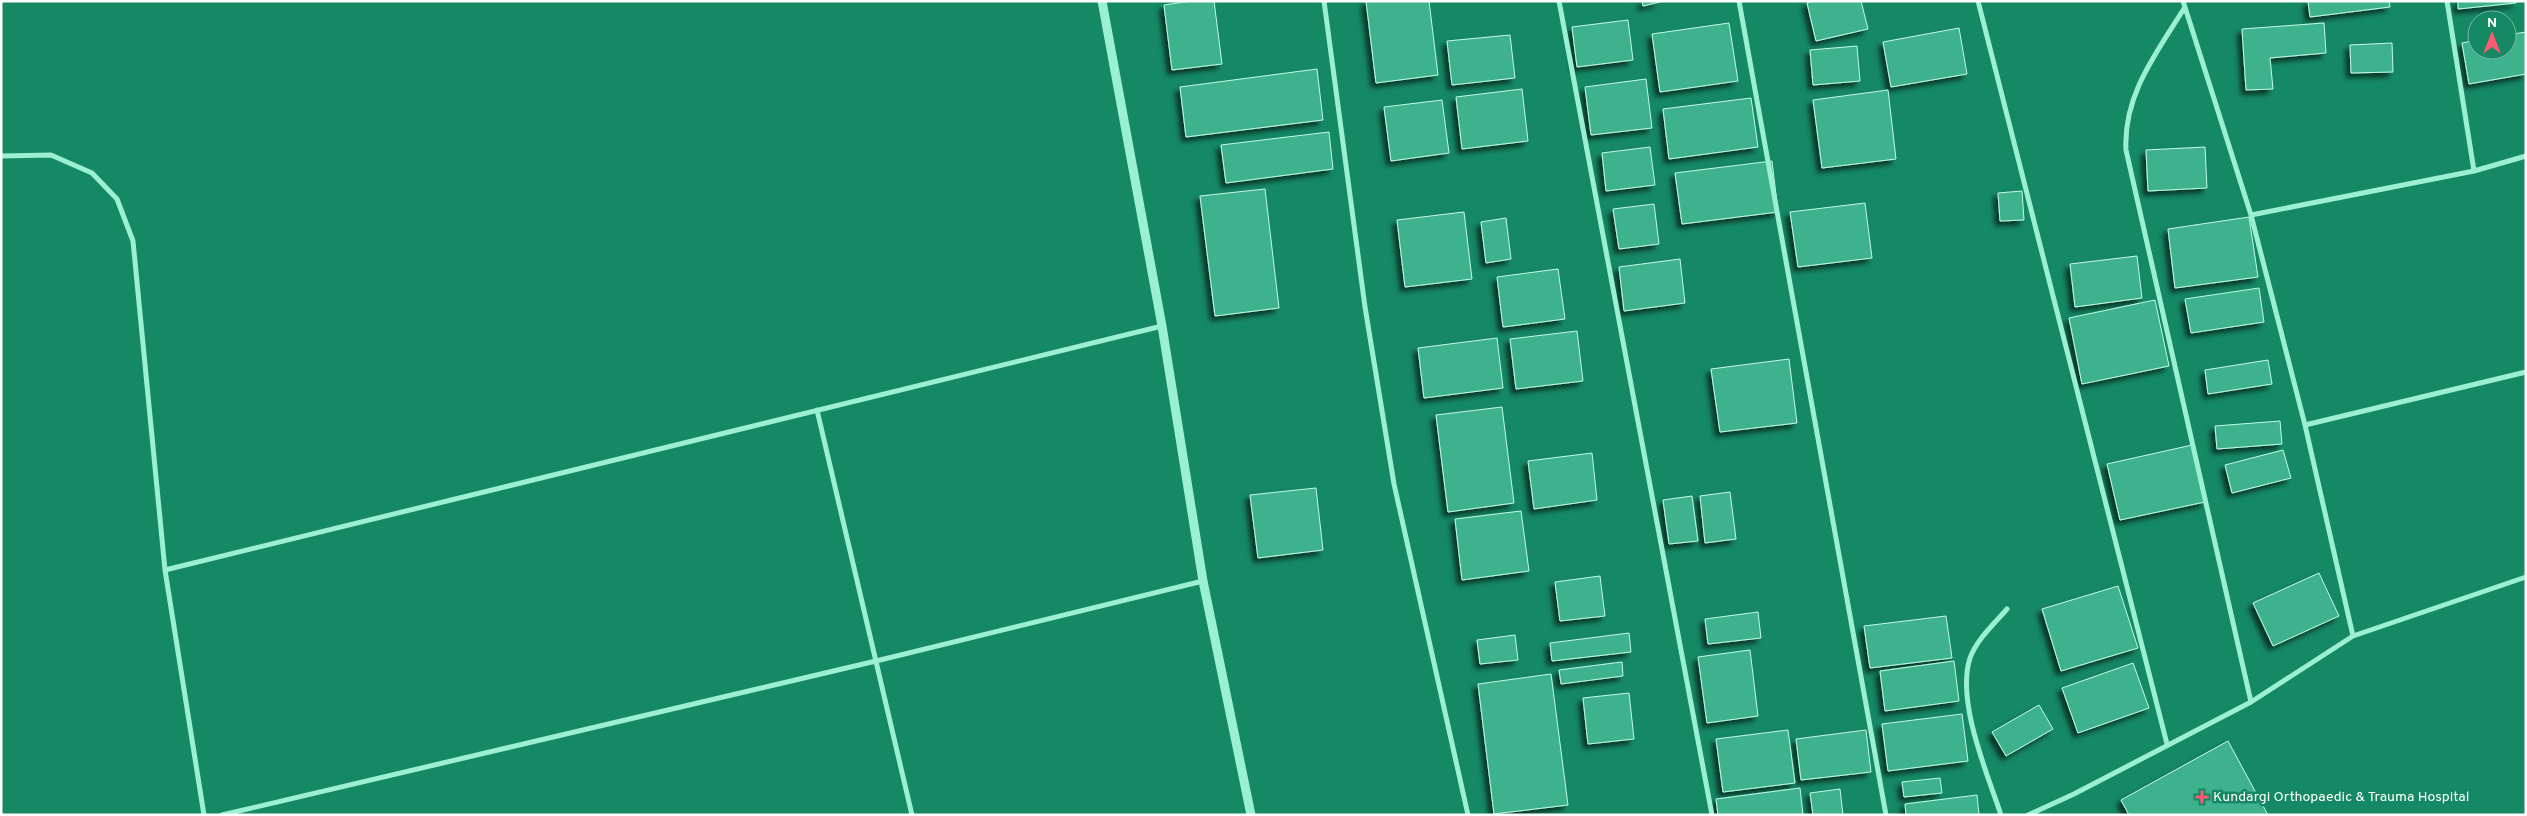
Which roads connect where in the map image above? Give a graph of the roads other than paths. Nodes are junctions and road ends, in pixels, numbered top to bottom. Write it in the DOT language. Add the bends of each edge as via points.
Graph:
graph roads {
  1 [pos="1102,1"];
  2 [pos="1324,1"];
  3 [pos="1559,1"];
  4 [pos="1739,1"];
  5 [pos="1978,1"];
  6 [pos="2447,1"];
  7 [pos="2184,4"];
  8 [pos="1,156"];
  9 [pos="2526,156"];
  10 [pos="2474,171"];
  11 [pos="2251,215"];
  12 [pos="1162,326"];
  13 [pos="2526,372"];
  14 [pos="817,410"];
  15 [pos="2305,425"];
  16 [pos="165,570"];
  17 [pos="2526,577"];
  18 [pos="1203,581"];
  19 [pos="2007,609"];
  20 [pos="2353,636"];
  21 [pos="876,661"];
  22 [pos="2251,702"];
  23 [pos="2167,744"];
  24 [pos="204,815"];
  25 [pos="222,815"];
  26 [pos="912,815"];
  27 [pos="1251,815"];
  28 [pos="1468,815"];
  29 [pos="1712,815"];
  30 [pos="1886,815"];
  31 [pos="2000,815"];
  32 [pos="2028,815"];
  1 -- 12 [label="street"];
  2 -- 28 [label="street" via="1365,307 1394,484"];
  3 -- 29 [label="street"];
  4 -- 30 [label="street"];
  5 -- 23 [label="street"];
  6 -- 10 [label="street"];
  7 -- 11 [label="street"];
  7 -- 22 [label="street" via="2140,80 2124,128 2126,150"];
  8 -- 16 [label="street" via="51,155 92,173 117,199 133,241"];
  9 -- 10 [label="street"];
  10 -- 11 [label="street"];
  11 -- 15 [label="street"];
  12 -- 14 [label="street"];
  12 -- 18 [label="street"];
  13 -- 15 [label="street"];
  14 -- 16 [label="street"];
  14 -- 21 [label="street"];
  15 -- 20 [label="street"];
  16 -- 24 [label="street"];
  17 -- 20 [label="street"];
  18 -- 21 [label="street"];
  18 -- 27 [label="street"];
  19 -- 31 [label="street" via="1977,642 1970,659 1967,693 1973,732"];
  20 -- 22 [label="street"];
  21 -- 25 [label="street"];
  21 -- 26 [label="street"];
  22 -- 23 [label="street"];
  23 -- 32 [label="street"];
}
